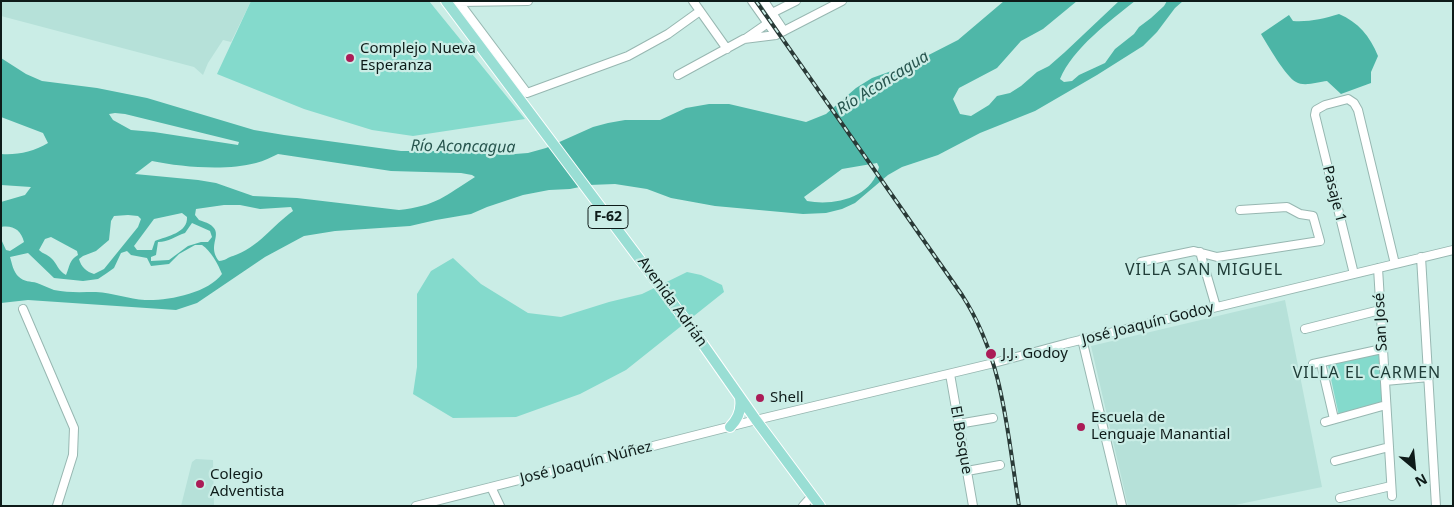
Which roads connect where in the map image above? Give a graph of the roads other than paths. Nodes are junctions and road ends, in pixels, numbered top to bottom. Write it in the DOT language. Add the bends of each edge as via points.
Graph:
graph roads {
  1 [pos="446,1"];
  2 [pos="528,1"];
  3 [pos="693,1"];
  4 [pos="752,1"];
  5 [pos="764,1"];
  6 [pos="796,1"];
  7 [pos="842,1"];
  8 [pos="458,2"];
  9 [pos="700,11"];
  10 [pos="772,13"];
  11 [pos="768,23"];
  12 [pos="784,31"];
  13 [pos="776,35"];
  14 [pos="744,40"];
  15 [pos="727,49"];
  16 [pos="678,75"];
  17 [pos="524,97"];
  18 [pos="1240,210"];
  19 [pos="1453,250"];
  20 [pos="1200,252"];
  21 [pos="1421,257"];
  22 [pos="1141,262"];
  23 [pos="1395,264"];
  24 [pos="1378,268"];
  25 [pos="1354,274"];
  26 [pos="1216,307"];
  27 [pos="23,309"];
  28 [pos="1380,310"];
  29 [pos="1305,329"];
  30 [pos="1082,339"];
  31 [pos="1382,349"];
  32 [pos="950,374"];
  33 [pos="1428,377"];
  34 [pos="1385,381"];
  35 [pos="740,397"];
  36 [pos="1386,405"];
  37 [pos="993,418"];
  38 [pos="1334,419"];
  39 [pos="756,420"];
  40 [pos="1325,422"];
  41 [pos="958,424"];
  42 [pos="730,427"];
  43 [pos="1389,447"];
  44 [pos="1335,461"];
  45 [pos="1000,465"];
  46 [pos="967,471"];
  47 [pos="1391,486"];
  48 [pos="491,487"];
  49 [pos="812,496"];
  50 [pos="1392,496"];
  51 [pos="1340,498"];
  52 [pos="57,506"];
  53 [pos="416,506"];
  54 [pos="500,506"];
  55 [pos="803,506"];
  56 [pos="820,506"];
  57 [pos="973,506"];
  58 [pos="1122,506"];
  59 [pos="1436,506"];
  1 -- 17 [label="main road, F-62"];
  2 -- 8 [label="street"];
  3 -- 9 [label="street"];
  4 -- 11 [label="street"];
  5 -- 10 [label="street"];
  6 -- 10 [label="street"];
  7 -- 12 [label="street"];
  8 -- 17 [label="street"];
  9 -- 15 [label="street"];
  9 -- 17 [label="street" via="668,34 628,56"];
  10 -- 12 [label="street"];
  11 -- 13 [label="street"];
  11 -- 14 [label="street"];
  12 -- 13 [label="street"];
  13 -- 14 [label="street"];
  14 -- 15 [label="street"];
  15 -- 16 [label="street"];
  17 -- 35 [label="main road, Avenida Adrián / F-62"];
  18 -- 20 [label="street" via="1287,207 1300,214 1314,216 1320,241 1217,257"];
  19 -- 21 [label="street, José Joaquín Godoy"];
  20 -- 22 [label="street"];
  20 -- 26 [label="street"];
  21 -- 23 [label="street, José Joaquín Godoy"];
  21 -- 33 [label="street"];
  23 -- 24 [label="street, José Joaquín Godoy"];
  23 -- 25 [label="street, Pasaje 1" via="1356,106 1348,99 1319,107 1315,115"];
  24 -- 25 [label="street, José Joaquín Godoy"];
  24 -- 28 [label="street, San José"];
  25 -- 26 [label="street, José Joaquín Godoy"];
  26 -- 30 [label="street, José Joaquín Godoy"];
  27 -- 52 [label="street" via="74,428 73,455"];
  28 -- 29 [label="street"];
  28 -- 31 [label="street, San José"];
  30 -- 32 [label="street, José Joaquín Godoy"];
  30 -- 58 [label="street"];
  31 -- 34 [label="street, San José"];
  31 -- 38 [label="street" via="1317,364"];
  32 -- 39 [label="street, José Joaquín Godoy"];
  32 -- 41 [label="street, El Bosque"];
  33 -- 34 [label="street"];
  33 -- 59 [label="street"];
  34 -- 36 [label="street, San José"];
  35 -- 39 [label="main road, Avenida Adrián / F-62"];
  35 -- 42 [label="main road" via="739,415"];
  36 -- 38 [label="street"];
  36 -- 43 [label="street, San José"];
  37 -- 41 [label="street"];
  38 -- 40 [label="street"];
  39 -- 42 [label="street, José Joaquín Núñez"];
  39 -- 49 [label="main road, Avenida Adrián / F-62"];
  41 -- 46 [label="street, El Bosque"];
  42 -- 48 [label="street, José Joaquín Núñez"];
  43 -- 44 [label="street"];
  43 -- 47 [label="street, San José"];
  45 -- 46 [label="street"];
  46 -- 57 [label="street, El Bosque"];
  47 -- 50 [label="street, San José"];
  47 -- 51 [label="street"];
  48 -- 53 [label="street, José Joaquín Núñez"];
  48 -- 54 [label="street"];
  49 -- 55 [label="street"];
  49 -- 56 [label="main road, Avenida Adrián / F-62"];
}
